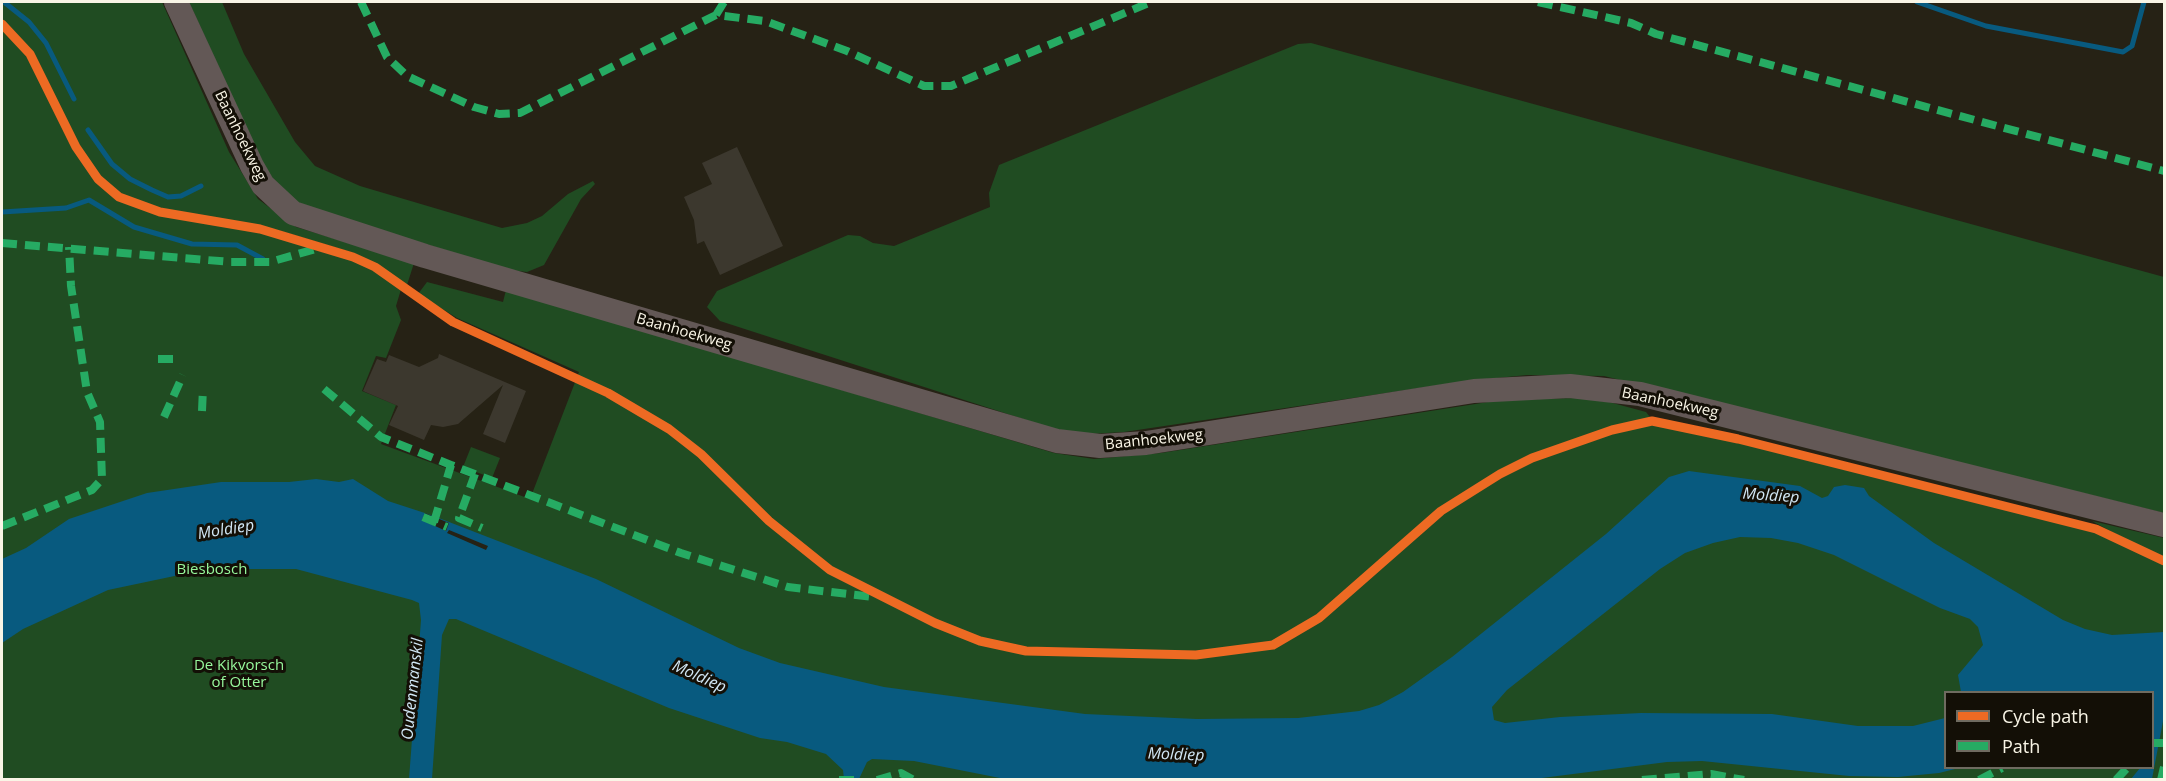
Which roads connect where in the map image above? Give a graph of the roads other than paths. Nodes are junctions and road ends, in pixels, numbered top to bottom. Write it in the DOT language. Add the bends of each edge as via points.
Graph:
graph roads {
  1 [pos="176,2"];
  2 [pos="2164,525"];
  1 -- 2 [label="street, Baanhoekweg" via="252,166 263,185 293,213 405,250 1057,441 1100,446 1136,444 1474,391 1570,386 1640,394"];
}
